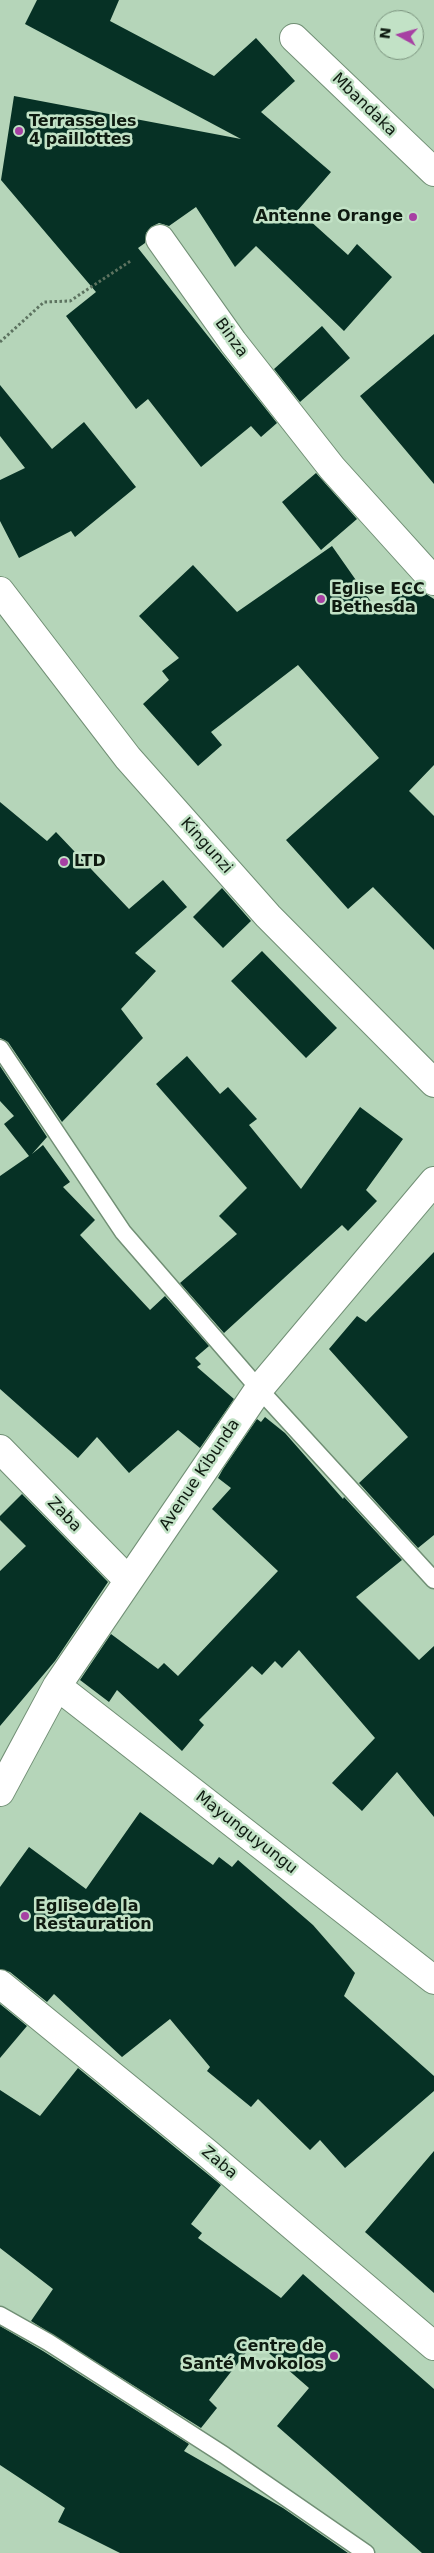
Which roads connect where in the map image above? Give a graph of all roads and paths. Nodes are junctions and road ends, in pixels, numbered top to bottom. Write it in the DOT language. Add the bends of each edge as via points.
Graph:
graph roads {
  1 [pos="294,38"];
  2 [pos="434,172"];
  3 [pos="160,239"];
  4 [pos="0,342"];
  5 [pos="434,581"];
  6 [pos="0,591"];
  7 [pos="0,1048"];
  8 [pos="434,1083"];
  9 [pos="434,1181"];
  10 [pos="259,1389"];
  11 [pos="0,1449"];
  12 [pos="128,1580"];
  13 [pos="434,1580"];
  14 [pos="57,1686"];
  15 [pos="0,1792"];
  16 [pos="434,1980"];
  17 [pos="0,1984"];
  18 [pos="0,2315"];
  19 [pos="434,2346"];
  20 [pos="366,2553"];
  1 -- 2 [label="street, Mbandaka"];
  3 -- 4 [label="path" via="110,276 70,300 44,302"];
  3 -- 5 [label="street, Binza" via="233,342 332,468"];
  6 -- 8 [label="street, Kingunzi" via="134,765 268,916"];
  7 -- 10 [label="lane" via="123,1232"];
  9 -- 10 [label="street, Avenue Kibunda"];
  10 -- 12 [label="street, Avenue Kibunda"];
  10 -- 13 [label="lane"];
  11 -- 12 [label="street, Zaba"];
  12 -- 14 [label="street, Avenue Kibunda"];
  14 -- 15 [label="street, Avenue Kibunda"];
  14 -- 16 [label="street, Mayunguyungu"];
  17 -- 19 [label="street, Zaba" via="207,2153"];
  18 -- 20 [label="lane" via="48,2342 224,2455"];
}
